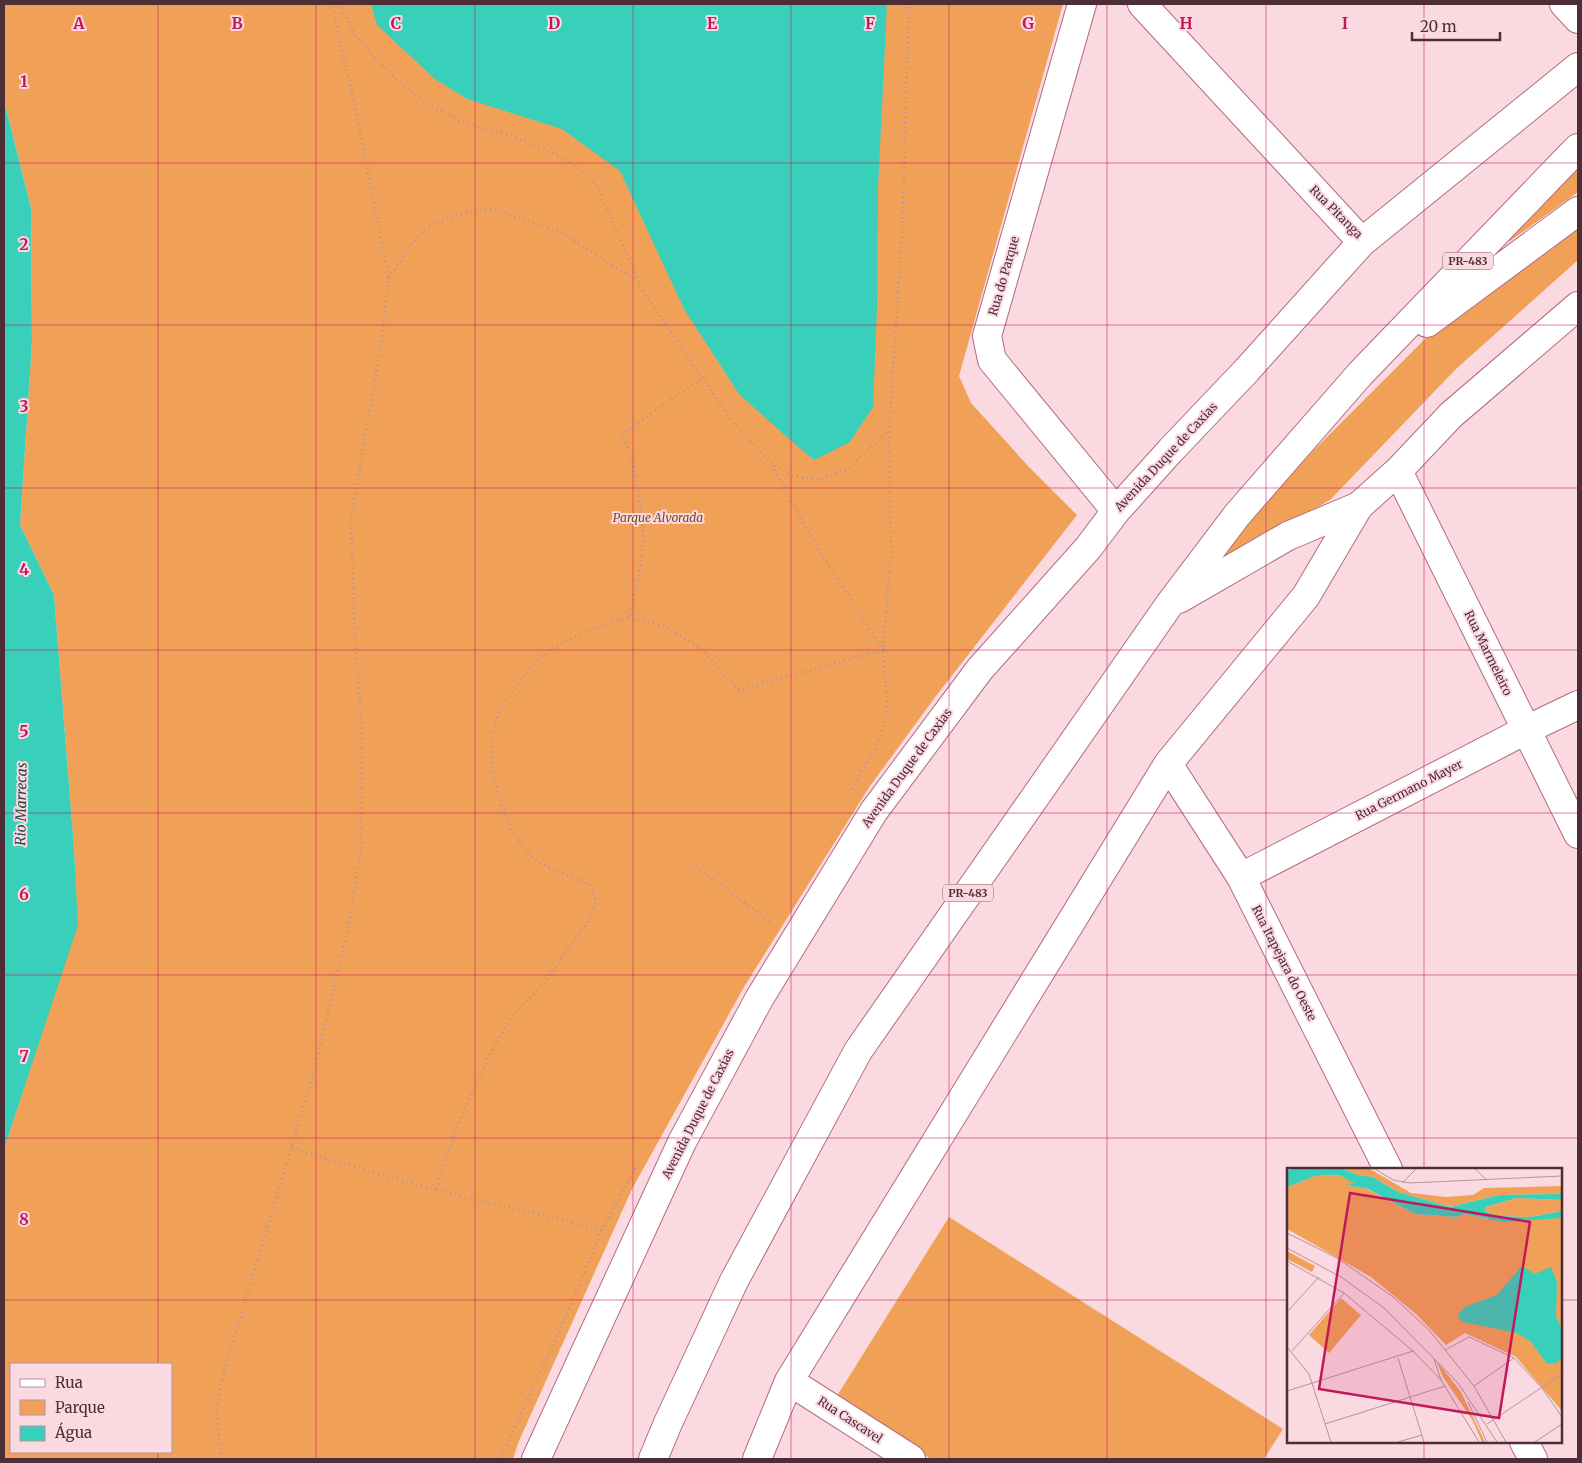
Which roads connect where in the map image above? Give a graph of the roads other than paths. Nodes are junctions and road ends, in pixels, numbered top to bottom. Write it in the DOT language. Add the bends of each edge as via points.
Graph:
graph roads {
  1 [pos="1082,4"];
  2 [pos="1142,4"];
  3 [pos="1564,4"];
  4 [pos="1578,19"];
  5 [pos="1578,67"];
  6 [pos="1578,148"];
  7 [pos="1578,211"];
  8 [pos="1362,242"];
  9 [pos="1578,306"];
  10 [pos="1360,374"];
  11 [pos="1398,471"];
  12 [pos="1359,506"];
  13 [pos="1116,511"];
  14 [pos="1169,605"];
  15 [pos="1578,705"];
  16 [pos="1526,730"];
  17 [pos="1168,764"];
  18 [pos="1578,834"];
  19 [pos="1241,877"];
  20 [pos="1387,1168"];
  21 [pos="789,1381"];
  22 [pos="1525,1443"];
  23 [pos="536,1459"];
  24 [pos="653,1459"];
  25 [pos="757,1459"];
  26 [pos="911,1459"];
  27 [pos="1533,1459"];
  1 -- 13 [label="main road, Rua do Parque" via="987,336 992,360"];
  2 -- 8 [label="main road, Rua Pitanga"];
  3 -- 4 [label="main road"];
  5 -- 8 [label="main road, Rua Pitanga"];
  6 -- 10 [label="main road, PR-483"];
  7 -- 10 [label="main road, PR-483"];
  8 -- 13 [label="main road, Avenida Duque de Caxias"];
  9 -- 11 [label="main road" via="1451,415"];
  10 -- 14 [label="main road, PR-483" via="1237,515"];
  11 -- 12 [label="main road"];
  11 -- 16 [label="main road, Rua Marmeleiro"];
  12 -- 14 [label="main road" via="1288,536"];
  12 -- 17 [label="main road" via="1306,596"];
  13 -- 23 [label="main road, Avenida Duque de Caxias" via="1088,548 980,669 874,810 764,990 682,1142"];
  14 -- 24 [label="main road, PR-483" via="858,1051 734,1281"];
  15 -- 16 [label="main road, Rua Germano Mayer"];
  16 -- 18 [label="main road, Rua Marmeleiro"];
  16 -- 19 [label="main road, Rua Germano Mayer"];
  17 -- 19 [label="main road, Rua Itapejara do Oeste"];
  17 -- 21 [label="main road"];
  19 -- 20 [label="main road, Rua Itapejara do Oeste"];
  21 -- 25 [label="main road"];
  21 -- 26 [label="main road, Rua Cascavel"];
  22 -- 27 [label="main road"];
}
